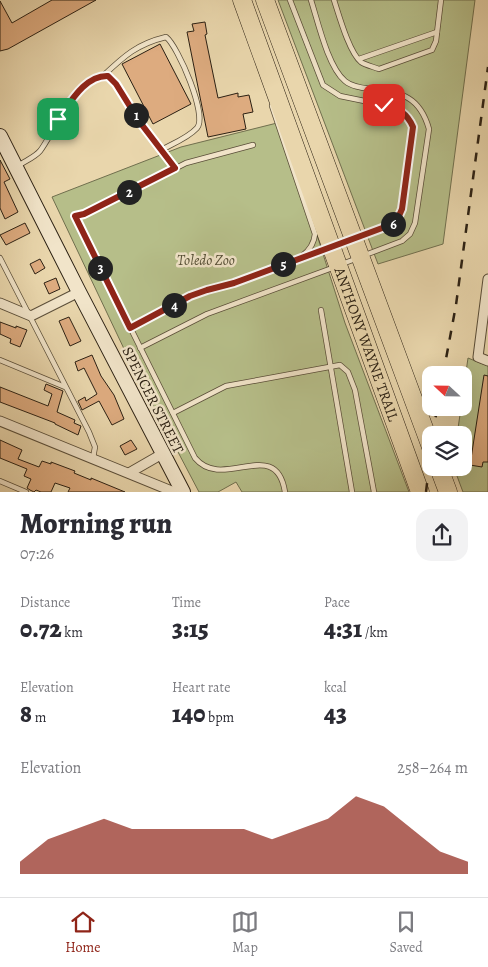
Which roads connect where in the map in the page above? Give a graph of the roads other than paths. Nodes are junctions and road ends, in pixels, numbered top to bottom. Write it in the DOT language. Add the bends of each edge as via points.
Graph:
graph roads {
  1 [pos="242,0"];
  2 [pos="265,0"];
  3 [pos="290,0"];
  4 [pos="311,0"];
  5 [pos="334,0"];
  6 [pos="441,0"];
  7 [pos="437,32"];
  8 [pos="263,58"];
  9 [pos="359,59"];
  10 [pos="103,76"];
  11 [pos="270,95"];
  12 [pos="272,105"];
  13 [pos="2,144"];
  14 [pos="253,145"];
  15 [pos="161,150"];
  16 [pos="16,167"];
  17 [pos="175,168"];
  18 [pos="354,238"];
  19 [pos="324,250"];
  20 [pos="361,257"];
  21 [pos="0,258"];
  22 [pos="299,258"];
  23 [pos="339,265"];
  24 [pos="488,279"];
  25 [pos="79,292"];
  26 [pos="0,303"];
  27 [pos="321,310"];
  28 [pos="28,315"];
  29 [pos="130,328"];
  30 [pos="140,348"];
  31 [pos="0,360"];
  32 [pos="488,361"];
  33 [pos="331,366"];
  34 [pos="65,386"];
  35 [pos="173,413"];
  36 [pos="0,421"];
  37 [pos="423,426"];
  38 [pos="162,454"];
  39 [pos="93,458"];
  40 [pos="129,473"];
  41 [pos="442,476"];
  42 [pos="0,481"];
  43 [pos="26,492"];
  44 [pos="174,492"];
  45 [pos="183,492"];
  46 [pos="286,492"];
  47 [pos="352,492"];
  48 [pos="374,492"];
  49 [pos="420,492"];
  50 [pos="448,492"];
  1 -- 8 [label="highway, ANTHONY WAYNE TRAIL"];
  2 -- 18 [label="highway, ANTHONY WAYNE TRAIL"];
  3 -- 18 [label="lane" via="322,84 340,96 402,111 413,127 398,218 393,224"];
  4 -- 20 [label="lane" via="333,66 346,82 403,95 415,102 425,115 429,129 415,223 410,234 402,241"];
  5 -- 9 [label="lane"];
  6 -- 7 [label="lane"];
  7 -- 9 [label="lane"];
  7 -- 9 [label="lane" via="432,50 379,69"];
  8 -- 11 [label="lane"];
  8 -- 19 [label="highway, ANTHONY WAYNE TRAIL"];
  10 -- 15 [label="lane" via="108,76 116,84"];
  10 -- 15 [label="lane" via="121,58 143,44 166,37 171,41 193,92 200,122 198,128"];
  10 -- 16 [label="lane" via="95,78 74,96 39,153"];
  12 -- 22 [label="lane" via="315,234 309,250"];
  13 -- 16 [label="street, SPENCER STREET"];
  14 -- 17 [label="lane"];
  15 -- 17 [label="lane"];
  16 -- 25 [label="street, SPENCER STREET"];
  17 -- 29 [label="lane" via="75,216"];
  18 -- 19 [label="lane"];
  18 -- 20 [label="highway, ANTHONY WAYNE TRAIL"];
  19 -- 22 [label="lane"];
  19 -- 23 [label="highway, ANTHONY WAYNE TRAIL"];
  20 -- 23 [label="lane"];
  20 -- 37 [label="highway, ANTHONY WAYNE TRAIL"];
  21 -- 28 [label="lane"];
  22 -- 29 [label="lane" via="190,296"];
  23 -- 30 [label="lane" via="207,314"];
  23 -- 49 [label="highway, ANTHONY WAYNE TRAIL"];
  24 -- 32 [label="street" via="478,357"];
  25 -- 28 [label="street"];
  25 -- 38 [label="street, SPENCER STREET"];
  26 -- 28 [label="street"];
  27 -- 33 [label="lane"];
  28 -- 34 [label="lane"];
  29 -- 30 [label="lane"];
  30 -- 35 [label="lane"];
  31 -- 34 [label="lane"];
  33 -- 35 [label="lane" via="226,386"];
  33 -- 47 [label="lane"];
  33 -- 48 [label="lane" via="344,367 355,390"];
  34 -- 39 [label="lane" via="96,447"];
  35 -- 46 [label="lane" via="195,458 206,468 220,471 265,465 281,477"];
  36 -- 39 [label="street"];
  38 -- 40 [label="street"];
  38 -- 45 [label="street, SPENCER STREET"];
  39 -- 40 [label="street"];
  40 -- 44 [label="street"];
  41 -- 50 [label="highway"];
  42 -- 43 [label="lane"];
}
